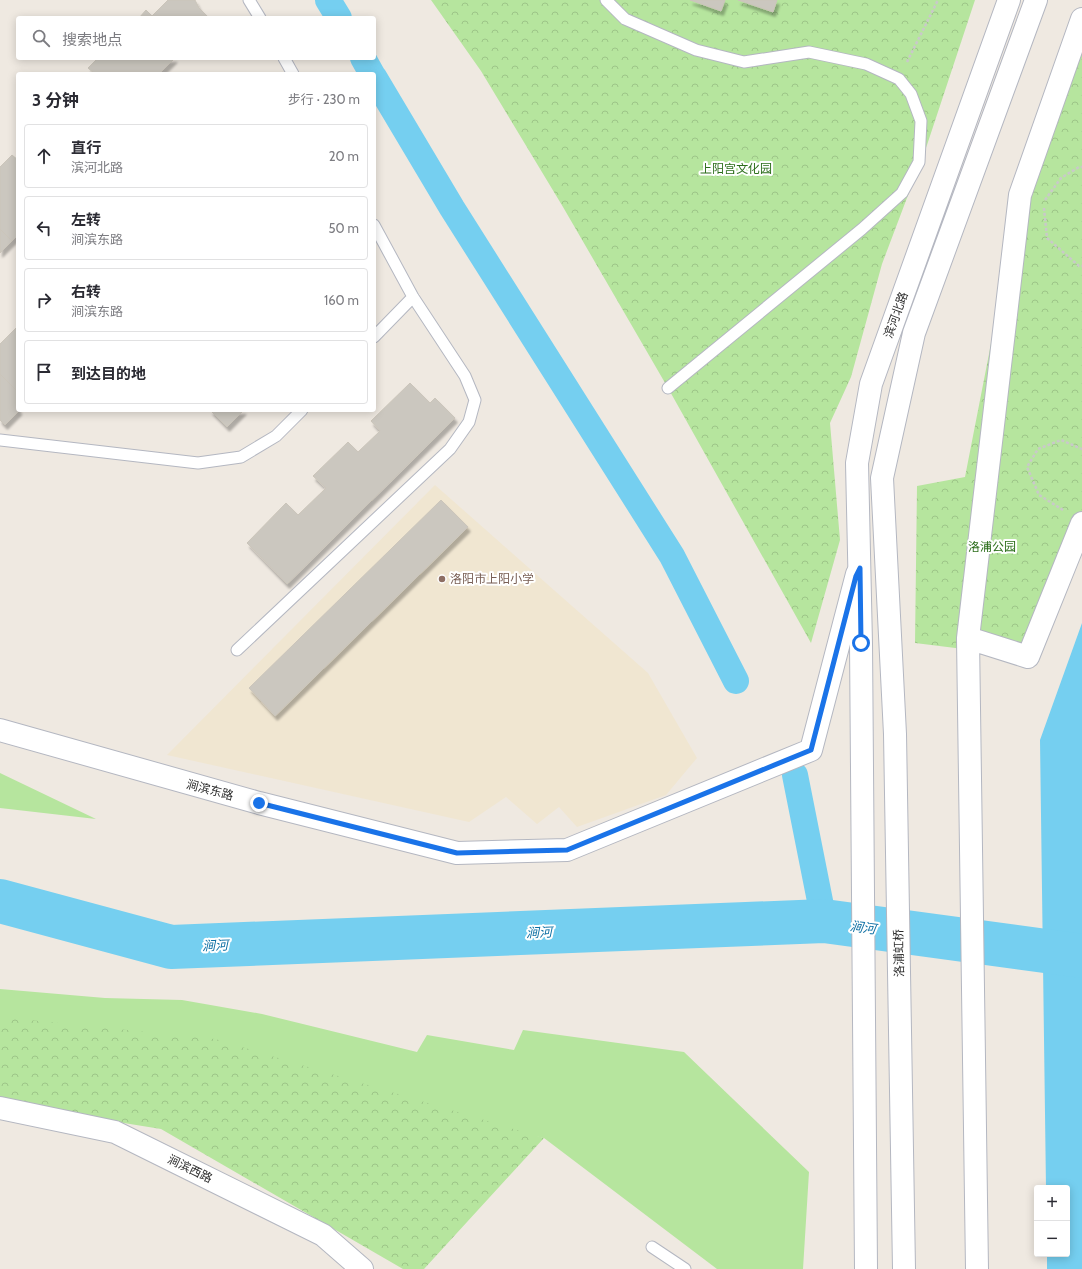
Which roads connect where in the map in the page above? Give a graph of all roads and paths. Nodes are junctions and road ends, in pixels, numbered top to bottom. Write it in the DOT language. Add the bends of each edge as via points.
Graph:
graph roads {
  1 [pos="249,0"];
  2 [pos="606,0"];
  3 [pos="938,0"];
  4 [pos="1009,0"];
  5 [pos="1036,0"];
  6 [pos="259,16"];
  7 [pos="1082,19"];
  8 [pos="285,60"];
  9 [pos="292,72"];
  10 [pos="899,79"];
  11 [pos="1082,167"];
  12 [pos="376,229"];
  13 [pos="1082,266"];
  14 [pos="413,297"];
  15 [pos="376,335"];
  16 [pos="668,388"];
  17 [pos="300,412"];
  18 [pos="0,440"];
  19 [pos="1082,449"];
  20 [pos="1075,518"];
  21 [pos="860,568"];
  22 [pos="890,637"];
  23 [pos="968,638"];
  24 [pos="237,650"];
  25 [pos="0,730"];
  26 [pos="0,1108"];
  27 [pos="652,1247"];
  28 [pos="362,1269"];
  29 [pos="685,1269"];
  30 [pos="866,1269"];
  31 [pos="904,1269"];
  32 [pos="976,1269"];
  1 -- 6 [label="lane"];
  2 -- 10 [label="lane" via="625,19 696,50 744,62 809,52 866,64"];
  3 -- 10 [label="path"];
  4 -- 21 [label="street, 滨河北路" via="871,384 857,463"];
  5 -- 22 [label="street, 滨河北路" via="914,333 882,478"];
  7 -- 23 [label="street" via="1020,194"];
  8 -- 9 [label="lane"];
  10 -- 16 [label="lane" via="911,94 921,121 919,162 902,193 862,230"];
  11 -- 13 [label="path" via="1061,178 1044,202 1047,238"];
  12 -- 14 [label="lane"];
  14 -- 15 [label="lane"];
  14 -- 24 [label="lane" via="465,376 475,400 469,422 450,449"];
  17 -- 18 [label="lane" via="276,436 241,458 198,463"];
  19 -- 20 [label="path" via="1062,440 1038,449 1027,467 1039,495"];
  20 -- 23 [label="street" via="1028,657"];
  21 -- 25 [label="street, 涧滨东路" via="811,750 567,850 457,853 259,803"];
  21 -- 30 [label="street, 滨河北路"];
  22 -- 31 [label="street, 洛浦虹桥" via="895,742"];
  23 -- 32 [label="street"];
  26 -- 28 [label="street, 涧滨西路" via="115,1132 323,1235"];
  27 -- 29 [label="lane"];
}
